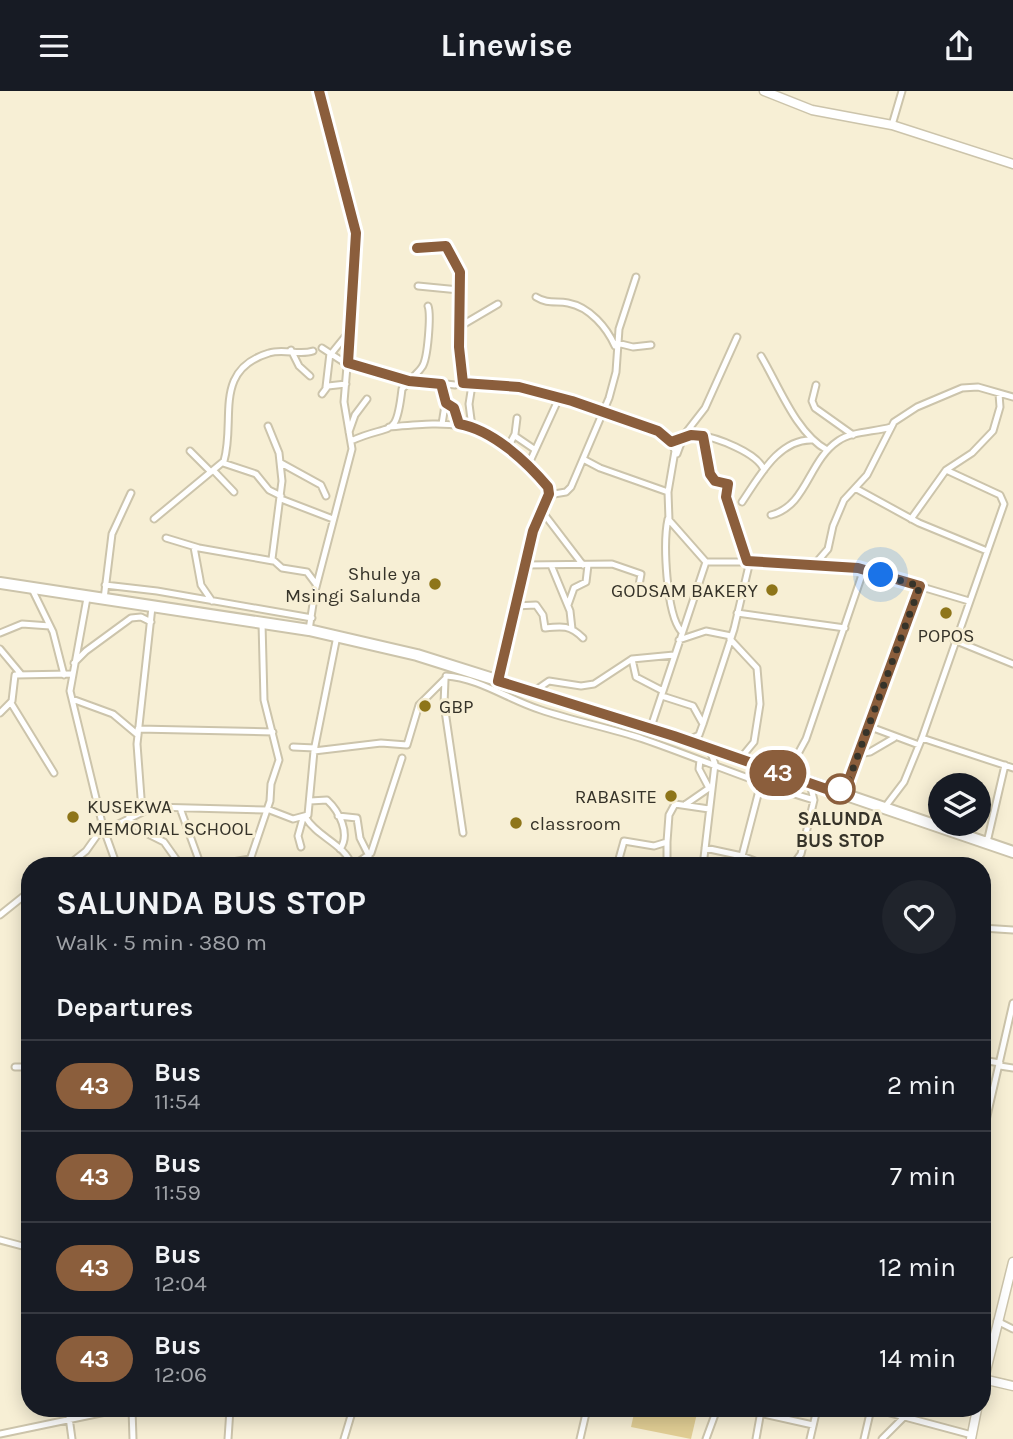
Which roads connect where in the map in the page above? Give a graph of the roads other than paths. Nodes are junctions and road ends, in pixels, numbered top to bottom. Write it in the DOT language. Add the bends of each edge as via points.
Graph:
graph roads {
  1 [pos="319,91"];
  2 [pos="764,91"];
  3 [pos="902,91"];
  4 [pos="892,125"];
  5 [pos="1013,164"];
  6 [pos="417,248"];
  7 [pos="636,277"];
  8 [pos="418,286"];
  9 [pos="459,291"];
  10 [pos="537,297"];
  11 [pos="498,304"];
  12 [pos="428,306"];
  13 [pos="463,327"];
  14 [pos="348,333"];
  15 [pos="737,337"];
  16 [pos="650,345"];
  17 [pos="617,346"];
  18 [pos="322,348"];
  19 [pos="292,350"];
  20 [pos="313,351"];
  21 [pos="330,353"];
  22 [pos="761,356"];
  23 [pos="348,364"];
  24 [pos="310,376"];
  25 [pos="410,381"];
  26 [pos="463,383"];
  27 [pos="346,384"];
  28 [pos="441,384"];
  29 [pos="816,384"];
  30 [pos="472,385"];
  31 [pos="326,387"];
  32 [pos="322,394"];
  33 [pos="999,394"];
  34 [pos="1013,397"];
  35 [pos="559,398"];
  36 [pos="367,399"];
  37 [pos="446,403"];
  38 [pos="603,410"];
  39 [pos="517,418"];
  40 [pos="442,424"];
  41 [pos="459,424"];
  42 [pos="268,426"];
  43 [pos="389,427"];
  44 [pos="891,427"];
  45 [pos="472,428"];
  46 [pos="349,432"];
  47 [pos="853,435"];
  48 [pos="515,436"];
  49 [pos="703,436"];
  50 [pos="681,439"];
  51 [pos="814,440"];
  52 [pos="351,441"];
  53 [pos="671,442"];
  54 [pos="507,449"];
  55 [pos="534,449"];
  56 [pos="827,450"];
  57 [pos="190,451"];
  58 [pos="676,457"];
  59 [pos="583,459"];
  60 [pos="223,463"];
  61 [pos="281,463"];
  62 [pos="527,468"];
  63 [pos="764,470"];
  64 [pos="946,470"];
  65 [pos="212,472"];
  66 [pos="855,488"];
  67 [pos="234,492"];
  68 [pos="667,492"];
  69 [pos="131,493"];
  70 [pos="548,495"];
  71 [pos="326,496"];
  72 [pos="281,498"];
  73 [pos="743,502"];
  74 [pos="541,510"];
  75 [pos="771,515"];
  76 [pos="668,516"];
  77 [pos="154,519"];
  78 [pos="333,519"];
  79 [pos="911,519"];
  80 [pos="166,538"];
  81 [pos="194,547"];
  82 [pos="987,551"];
  83 [pos="273,561"];
  84 [pos="748,561"];
  85 [pos="706,562"];
  86 [pos="815,564"];
  87 [pos="525,565"];
  88 [pos="551,565"];
  89 [pos="585,565"];
  90 [pos="864,569"];
  91 [pos="0,583"];
  92 [pos="316,584"];
  93 [pos="105,585"];
  94 [pos="920,586"];
  95 [pos="32,589"];
  96 [pos="638,591"];
  97 [pos="87,598"];
  98 [pos="104,599"];
  99 [pos="212,601"];
  100 [pos="969,601"];
  101 [pos="568,605"];
  102 [pos="515,606"];
  103 [pos="152,607"];
  104 [pos="737,613"];
  105 [pos="312,618"];
  106 [pos="151,622"];
  107 [pos="262,624"];
  108 [pos="50,627"];
  109 [pos="845,628"];
  110 [pos="572,629"];
  111 [pos="309,630"];
  112 [pos="681,631"];
  113 [pos="0,633"];
  114 [pos="337,636"];
  115 [pos="731,637"];
  116 [pos="583,638"];
  117 [pos="679,640"];
  118 [pos="954,640"];
  119 [pos="0,649"];
  120 [pos="674,655"];
  121 [pos="632,659"];
  122 [pos="73,664"];
  123 [pos="1013,664"];
  124 [pos="20,673"];
  125 [pos="447,673"];
  126 [pos="68,674"];
  127 [pos="498,681"];
  128 [pos="533,692"];
  129 [pos="663,693"];
  130 [pos="72,699"];
  131 [pos="11,703"];
  132 [pos="0,713"];
  133 [pos="703,724"];
  134 [pos="868,726"];
  135 [pos="650,730"];
  136 [pos="138,732"];
  137 [pos="273,733"];
  138 [pos="894,738"];
  139 [pos="922,738"];
  140 [pos="688,741"];
  141 [pos="919,745"];
  142 [pos="293,747"];
  143 [pos="709,748"];
  144 [pos="314,749"];
  145 [pos="858,754"];
  146 [pos="402,758"];
  147 [pos="740,759"];
  148 [pos="699,760"];
  149 [pos="715,764"];
  150 [pos="1005,765"];
  151 [pos="1013,768"];
  152 [pos="54,773"];
  153 [pos="786,776"];
  154 [pos="761,783"];
  155 [pos="810,785"];
  156 [pos="710,787"];
  157 [pos="835,792"];
  158 [pos="814,800"];
  159 [pos="310,801"];
  160 [pos="686,804"];
  161 [pos="180,808"];
  162 [pos="267,809"];
  163 [pos="709,810"];
  164 [pos="883,810"];
  165 [pos="142,811"];
  166 [pos="338,816"];
  167 [pos="129,817"];
  168 [pos="304,818"];
  169 [pos="104,829"];
  170 [pos="463,833"];
  171 [pos="979,841"];
  172 [pos="667,842"];
  173 [pos="301,847"];
  174 [pos="705,848"];
  175 [pos="340,849"];
  176 [pos="1013,852"];
  177 [pos="369,856"];
  178 [pos="742,856"];
  179 [pos="79,857"];
  180 [pos="114,857"];
  181 [pos="175,857"];
  182 [pos="198,857"];
  183 [pos="251,857"];
  184 [pos="346,857"];
  185 [pos="620,857"];
  186 [pos="667,857"];
  187 [pos="704,857"];
  188 [pos="799,857"];
  189 [pos="21,898"];
  190 [pos="0,915"];
  191 [pos="991,929"];
  192 [pos="1013,930"];
  193 [pos="1013,1003"];
  194 [pos="991,1062"];
  195 [pos="1000,1064"];
  196 [pos="15,1067"];
  197 [pos="21,1067"];
  198 [pos="1013,1068"];
  199 [pos="991,1095"];
  200 [pos="0,1240"];
  201 [pos="21,1246"];
  202 [pos="1013,1262"];
  203 [pos="997,1321"];
  204 [pos="1013,1329"];
  205 [pos="991,1345"];
  206 [pos="991,1382"];
  207 [pos="1013,1386"];
  208 [pos="69,1417"];
  209 [pos="132,1417"];
  210 [pos="229,1417"];
  211 [pos="351,1417"];
  212 [pos="585,1417"];
  213 [pos="714,1417"];
  214 [pos="760,1417"];
  215 [pos="783,1417"];
  216 [pos="815,1417"];
  217 [pos="871,1417"];
  218 [pos="904,1417"];
  219 [pos="975,1417"];
  220 [pos="813,1425"];
  221 [pos="24,1429"];
  222 [pos="0,1434"];
  223 [pos="971,1437"];
  224 [pos="24,1439"];
  225 [pos="72,1439"];
  226 [pos="133,1439"];
  227 [pos="228,1439"];
  228 [pos="344,1439"];
  229 [pos="580,1439"];
  230 [pos="706,1439"];
  231 [pos="756,1439"];
  232 [pos="810,1439"];
  233 [pos="864,1439"];
  234 [pos="881,1439"];
  1 -- 14 [label="street" via="356,233"];
  2 -- 4 [label="street" via="812,110"];
  3 -- 4 [label="street"];
  4 -- 5 [label="street"];
  6 -- 9 [label="street" via="450,250 460,272"];
  7 -- 17 [label="street" via="624,306"];
  8 -- 9 [label="street"];
  9 -- 13 [label="street"];
  10 -- 17 [label="street" via="576,305 603,324"];
  11 -- 13 [label="street"];
  12 -- 25 [label="street" via="426,358"];
  13 -- 26 [label="street"];
  14 -- 21 [label="street"];
  14 -- 23 [label="street"];
  15 -- 50 [label="street" via="705,408"];
  16 -- 17 [label="street"];
  17 -- 38 [label="street" via="614,382"];
  18 -- 21 [label="street"];
  19 -- 20 [label="street"];
  19 -- 24 [label="street"];
  19 -- 60 [label="street" via="259,357 235,378 229,395"];
  21 -- 23 [label="street"];
  21 -- 31 [label="street"];
  22 -- 51 [label="street" via="782,400"];
  23 -- 25 [label="street"];
  23 -- 27 [label="street"];
  25 -- 28 [label="street"];
  25 -- 43 [label="street" via="402,389 401,412"];
  26 -- 28 [label="street"];
  26 -- 30 [label="street"];
  27 -- 31 [label="street"];
  27 -- 46 [label="street" via="344,415"];
  28 -- 37 [label="street"];
  29 -- 47 [label="street" via="815,408"];
  30 -- 35 [label="street" via="519,387"];
  30 -- 45 [label="street"];
  31 -- 32 [label="street"];
  33 -- 34 [label="street"];
  33 -- 44 [label="street" via="978,387 951,391 917,407"];
  33 -- 64 [label="street" via="993,431 972,453"];
  35 -- 38 [label="street"];
  35 -- 55 [label="street"];
  36 -- 46 [label="street"];
  37 -- 40 [label="street"];
  37 -- 41 [label="street" via="454,408"];
  38 -- 53 [label="street" via="658,431"];
  38 -- 59 [label="street"];
  39 -- 48 [label="street"];
  40 -- 41 [label="street"];
  40 -- 43 [label="street"];
  41 -- 45 [label="street"];
  42 -- 61 [label="street"];
  43 -- 52 [label="street"];
  44 -- 47 [label="street"];
  44 -- 66 [label="street" via="867,475"];
  45 -- 54 [label="street"];
  46 -- 52 [label="street"];
  47 -- 56 [label="street"];
  48 -- 54 [label="street"];
  48 -- 55 [label="street"];
  49 -- 50 [label="street"];
  49 -- 63 [label="street" via="743,450 760,461"];
  49 -- 84 [label="street" via="710,474 715,481 728,484 726,497"];
  50 -- 53 [label="street"];
  50 -- 58 [label="street"];
  51 -- 56 [label="street"];
  51 -- 63 [label="street" via="779,451"];
  52 -- 78 [label="street" via="346,481"];
  53 -- 58 [label="street"];
  54 -- 62 [label="street"];
  55 -- 62 [label="street"];
  56 -- 75 [label="street" via="810,470 795,502"];
  57 -- 65 [label="street"];
  58 -- 68 [label="street"];
  59 -- 68 [label="street"];
  59 -- 70 [label="street" via="569,490"];
  60 -- 65 [label="street"];
  60 -- 72 [label="street" via="251,472"];
  61 -- 71 [label="street" via="315,481"];
  61 -- 72 [label="street"];
  62 -- 70 [label="street" via="546,485"];
  63 -- 73 [label="street"];
  64 -- 79 [label="street"];
  64 -- 82 [label="street" via="994,491 1003,500"];
  65 -- 67 [label="street"];
  65 -- 77 [label="street"];
  66 -- 79 [label="street"];
  66 -- 86 [label="street" via="838,512 825,554"];
  68 -- 76 [label="street"];
  69 -- 93 [label="street" via="112,534"];
  70 -- 74 [label="street"];
  72 -- 78 [label="street"];
  72 -- 83 [label="street"];
  74 -- 87 [label="street"];
  74 -- 89 [label="street"];
  76 -- 85 [label="street"];
  76 -- 112 [label="street" via="668,602"];
  78 -- 92 [label="street"];
  79 -- 82 [label="street"];
  80 -- 81 [label="street"];
  81 -- 83 [label="street"];
  81 -- 99 [label="street" via="201,585"];
  82 -- 100 [label="street"];
  83 -- 92 [label="street" via="282,568 307,572"];
  84 -- 85 [label="street"];
  84 -- 86 [label="street"];
  84 -- 104 [label="street"];
  85 -- 112 [label="street"];
  86 -- 90 [label="street"];
  87 -- 88 [label="street"];
  87 -- 102 [label="street"];
  88 -- 89 [label="street"];
  88 -- 101 [label="street"];
  89 -- 96 [label="street" via="612,564 638,571 642,578"];
  89 -- 101 [label="street" via="586,582 573,588"];
  90 -- 94 [label="street"];
  90 -- 109 [label="street"];
  91 -- 95 [label="highway"];
  92 -- 105 [label="street"];
  93 -- 98 [label="street"];
  93 -- 99 [label="street"];
  94 -- 100 [label="street"];
  94 -- 134 [label="street"];
  95 -- 97 [label="highway"];
  95 -- 108 [label="street"];
  97 -- 98 [label="highway"];
  97 -- 122 [label="street"];
  98 -- 103 [label="highway"];
  99 -- 105 [label="street"];
  100 -- 118 [label="street"];
  101 -- 110 [label="street"];
  102 -- 110 [label="street" via="536,605 545,628 560,625"];
  102 -- 127 [label="street"];
  103 -- 106 [label="street"];
  103 -- 107 [label="highway"];
  104 -- 109 [label="street"];
  104 -- 115 [label="street"];
  105 -- 111 [label="street"];
  106 -- 122 [label="street" via="131,618"];
  106 -- 136 [label="street"];
  107 -- 111 [label="highway"];
  107 -- 137 [label="street" via="264,700"];
  108 -- 113 [label="street" via="22,624"];
  108 -- 126 [label="street"];
  109 -- 153 [label="street" via="806,739"];
  110 -- 116 [label="street"];
  111 -- 114 [label="highway"];
  112 -- 117 [label="street"];
  114 -- 125 [label="highway"];
  114 -- 144 [label="street"];
  115 -- 117 [label="street" via="706,631"];
  115 -- 133 [label="street"];
  115 -- 147 [label="street" via="754,663 758,679 759,725 754,742"];
  117 -- 120 [label="street"];
  118 -- 123 [label="street"];
  118 -- 139 [label="street"];
  119 -- 124 [label="street"];
  120 -- 121 [label="street"];
  120 -- 129 [label="street"];
  121 -- 128 [label="street" via="594,684 549,681"];
  121 -- 129 [label="street" via="636,677"];
  122 -- 126 [label="street"];
  124 -- 126 [label="street"];
  124 -- 131 [label="street" via="13,677"];
  125 -- 127 [label="highway"];
  125 -- 144 [label="street" via="419,705 407,745"];
  125 -- 148 [label="street" via="505,698"];
  125 -- 170 [label="street" via="444,704"];
  126 -- 130 [label="street"];
  127 -- 128 [label="highway"];
  128 -- 135 [label="highway"];
  129 -- 133 [label="street" via="687,702"];
  129 -- 135 [label="street"];
  130 -- 136 [label="street" via="113,714"];
  130 -- 169 [label="street"];
  131 -- 132 [label="street"];
  131 -- 152 [label="street"];
  133 -- 140 [label="street" via="699,735"];
  134 -- 138 [label="street"];
  134 -- 145 [label="street"];
  135 -- 140 [label="highway"];
  136 -- 137 [label="street"];
  136 -- 165 [label="street"];
  137 -- 162 [label="street" via="279,760"];
  138 -- 141 [label="street"];
  138 -- 145 [label="street"];
  139 -- 141 [label="street"];
  139 -- 150 [label="street"];
  140 -- 143 [label="highway"];
  141 -- 164 [label="street" via="904,782"];
  142 -- 144 [label="street"];
  143 -- 147 [label="highway"];
  143 -- 149 [label="street"];
  144 -- 159 [label="street"];
  145 -- 157 [label="street" via="847,785"];
  146 -- 177 [label="street"];
  147 -- 153 [label="highway"];
  148 -- 149 [label="street"];
  148 -- 156 [label="street"];
  149 -- 154 [label="street"];
  149 -- 156 [label="street"];
  150 -- 151 [label="street"];
  150 -- 171 [label="street" via="988,838"];
  153 -- 155 [label="highway"];
  154 -- 158 [label="street"];
  154 -- 178 [label="street"];
  155 -- 157 [label="highway"];
  155 -- 158 [label="street"];
  156 -- 160 [label="street"];
  156 -- 163 [label="street"];
  157 -- 164 [label="highway"];
  158 -- 188 [label="street"];
  159 -- 166 [label="street" via="327,800"];
  159 -- 168 [label="street"];
  160 -- 163 [label="street"];
  160 -- 172 [label="street" via="672,806"];
  161 -- 162 [label="street"];
  161 -- 165 [label="street"];
  161 -- 182 [label="street"];
  162 -- 168 [label="street"];
  162 -- 183 [label="street"];
  163 -- 174 [label="street"];
  164 -- 171 [label="highway"];
  165 -- 167 [label="street"];
  166 -- 175 [label="street" via="345,838"];
  166 -- 177 [label="street" via="357,818"];
  167 -- 169 [label="street"];
  167 -- 181 [label="street" via="137,828 164,842"];
  168 -- 173 [label="street" via="298,837"];
  168 -- 175 [label="street"];
  169 -- 179 [label="street"];
  169 -- 180 [label="street"];
  171 -- 176 [label="highway"];
  172 -- 185 [label="street" via="654,846 624,841"];
  172 -- 186 [label="street"];
  174 -- 178 [label="street"];
  174 -- 187 [label="street"];
  175 -- 184 [label="street"];
  189 -- 190 [label="street"];
  191 -- 192 [label="street"];
  193 -- 195 [label="street"];
  194 -- 195 [label="street"];
  195 -- 198 [label="street"];
  195 -- 199 [label="street"];
  196 -- 197 [label="street"];
  200 -- 201 [label="street"];
  202 -- 203 [label="street"];
  203 -- 204 [label="street"];
  203 -- 205 [label="street"];
  206 -- 207 [label="street"];
  208 -- 221 [label="street"];
  208 -- 225 [label="street"];
  209 -- 226 [label="street"];
  210 -- 227 [label="street"];
  211 -- 228 [label="street"];
  212 -- 229 [label="street"];
  213 -- 230 [label="street"];
  214 -- 231 [label="street"];
  215 -- 220 [label="street"];
  216 -- 220 [label="street"];
  217 -- 233 [label="street"];
  218 -- 223 [label="street"];
  218 -- 234 [label="street"];
  219 -- 223 [label="street"];
  220 -- 232 [label="street"];
  221 -- 222 [label="street"];
  221 -- 224 [label="street"];
}
